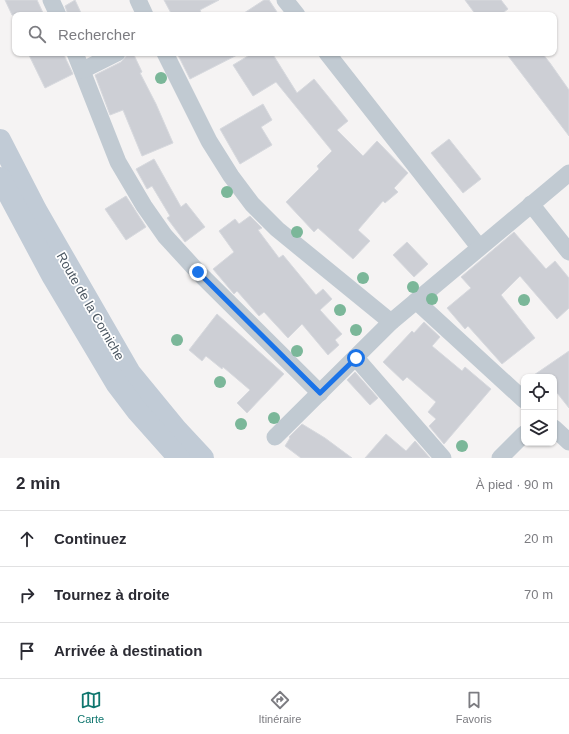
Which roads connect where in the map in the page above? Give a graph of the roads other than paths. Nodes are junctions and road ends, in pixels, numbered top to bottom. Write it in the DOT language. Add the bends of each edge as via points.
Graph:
graph roads {
  1 [pos="51,0"];
  2 [pos="138,0"];
  3 [pos="285,0"];
  4 [pos="57,12"];
  5 [pos="144,12"];
  6 [pos="295,12"];
  7 [pos="76,56"];
  8 [pos="111,56"];
  9 [pos="166,56"];
  10 [pos="329,56"];
  11 [pos="83,70"];
  12 [pos="0,140"];
  13 [pos="569,173"];
  14 [pos="0,178"];
  15 [pos="530,204"];
  16 [pos="479,247"];
  17 [pos="569,252"];
  18 [pos="416,300"];
  19 [pos="391,322"];
  20 [pos="356,358"];
  21 [pos="320,393"];
  22 [pos="521,397"];
  23 [pos="557,431"];
  24 [pos="275,437"];
  25 [pos="521,437"];
  26 [pos="569,442"];
  27 [pos="179,458"];
  28 [pos="203,458"];
  29 [pos="443,458"];
  30 [pos="500,458"];
  1 -- 4 [label="street"];
  2 -- 5 [label="street"];
  3 -- 6 [label="street"];
  7 -- 11 [label="street"];
  8 -- 11 [label="street"];
  9 -- 19 [label="street" via="208,141 252,204 277,229"];
  10 -- 16 [label="street"];
  11 -- 21 [label="street" via="118,162 165,236"];
  12 -- 28 [label="main road, Route de la Corniche" via="36,210 130,373"];
  13 -- 15 [label="street"];
  14 -- 27 [label="main road, Route de la Corniche" via="53,277 116,383"];
  15 -- 16 [label="street"];
  15 -- 17 [label="street"];
  16 -- 18 [label="street"];
  18 -- 19 [label="street"];
  18 -- 22 [label="street"];
  19 -- 20 [label="street"];
  20 -- 21 [label="street"];
  20 -- 29 [label="street"];
  21 -- 24 [label="street"];
  23 -- 26 [label="street"];
  25 -- 30 [label="street"];
}
